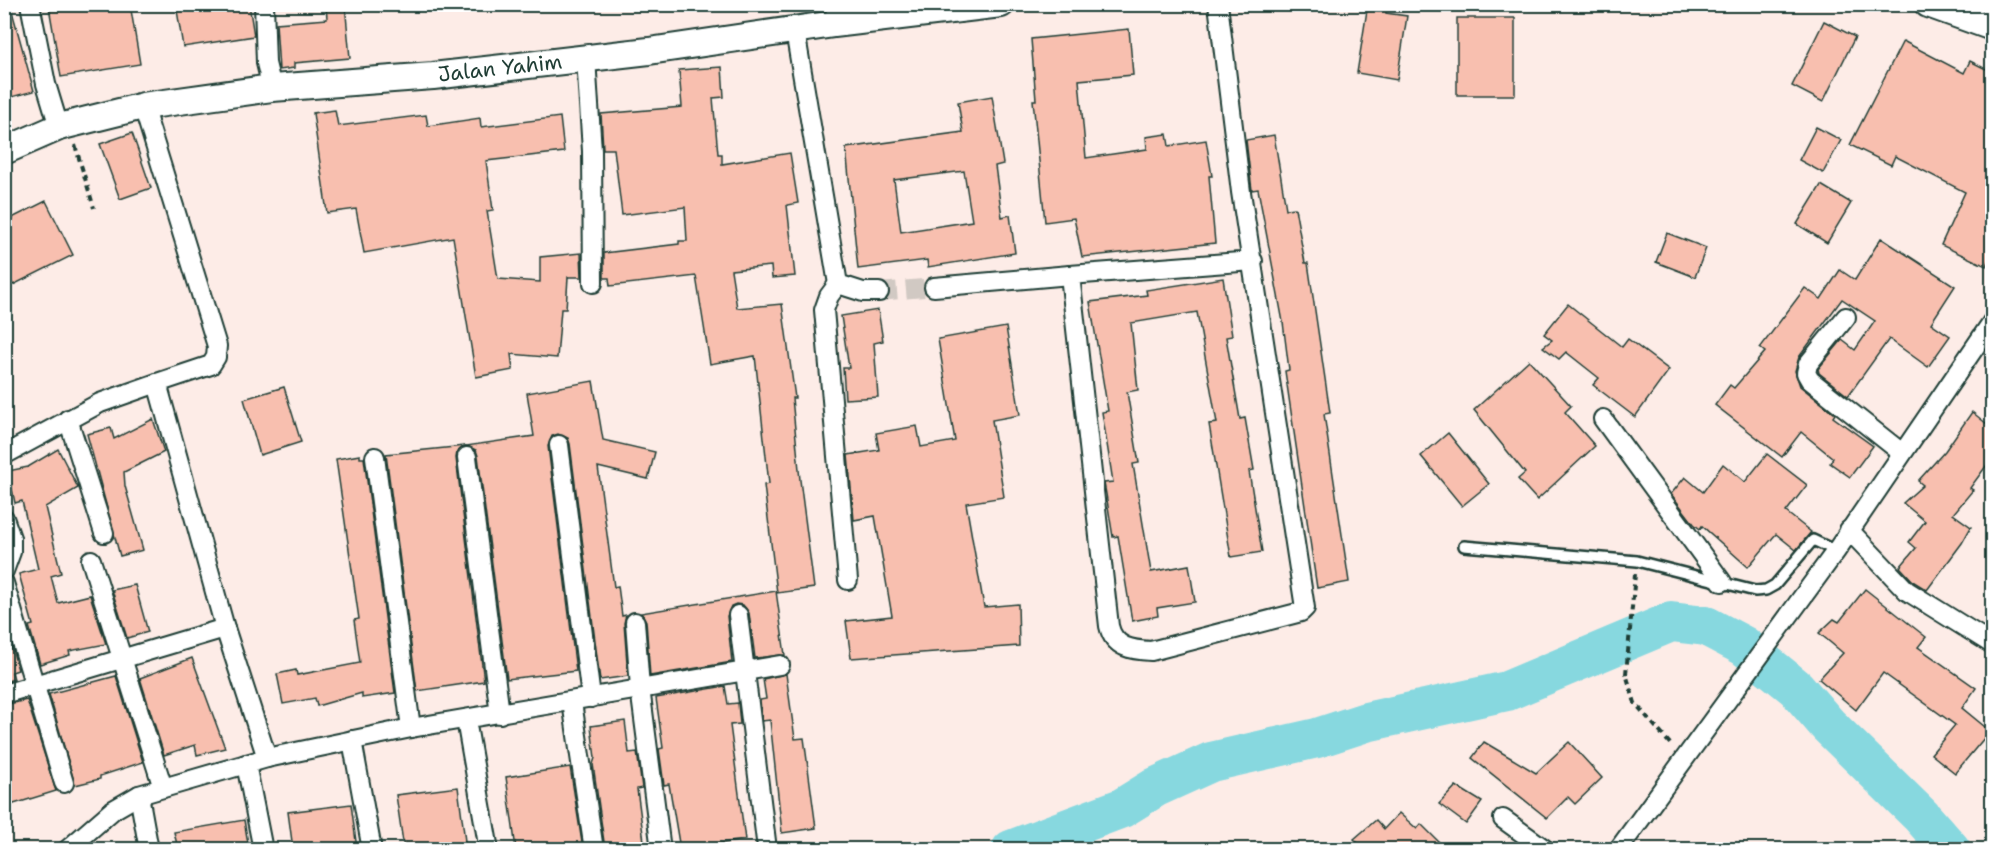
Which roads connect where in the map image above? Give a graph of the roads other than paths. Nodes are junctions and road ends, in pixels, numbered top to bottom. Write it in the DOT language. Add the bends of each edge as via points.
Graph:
graph roads {
  1 [pos="30,4"];
  2 [pos="264,4"];
  3 [pos="1218,4"];
  4 [pos="991,5"];
  5 [pos="1940,6"];
  6 [pos="836,14"];
  7 [pos="1992,27"];
  8 [pos="795,31"];
  9 [pos="586,58"];
  10 [pos="272,88"];
  11 [pos="143,106"];
  12 [pos="64,125"];
  13 [pos="4,151"];
  14 [pos="1253,261"];
  15 [pos="1070,275"];
  16 [pos="593,283"];
  17 [pos="838,284"];
  18 [pos="934,287"];
  19 [pos="879,292"];
  20 [pos="1846,317"];
  21 [pos="1992,322"];
  22 [pos="157,383"];
  23 [pos="68,419"];
  24 [pos="1603,419"];
  25 [pos="559,445"];
  26 [pos="1902,453"];
  27 [pos="4,455"];
  28 [pos="375,457"];
  29 [pos="466,457"];
  30 [pos="4,518"];
  31 [pos="1849,530"];
  32 [pos="104,533"];
  33 [pos="1464,546"];
  34 [pos="1836,551"];
  35 [pos="91,560"];
  36 [pos="4,572"];
  37 [pos="848,580"];
  38 [pos="1722,582"];
  39 [pos="4,583"];
  40 [pos="738,615"];
  41 [pos="635,622"];
  42 [pos="225,628"];
  43 [pos="1992,644"];
  44 [pos="120,659"];
  45 [pos="780,665"];
  46 [pos="743,671"];
  47 [pos="34,683"];
  48 [pos="640,688"];
  49 [pos="4,694"];
  50 [pos="591,698"];
  51 [pos="572,702"];
  52 [pos="500,714"];
  53 [pos="466,720"];
  54 [pos="411,728"];
  55 [pos="352,740"];
  56 [pos="267,758"];
  57 [pos="246,764"];
  58 [pos="64,783"];
  59 [pos="163,788"];
  60 [pos="139,795"];
  61 [pos="1503,819"];
  62 [pos="766,841"];
  63 [pos="67,849"];
  64 [pos="149,849"];
  65 [pos="263,849"];
  66 [pos="372,849"];
  67 [pos="489,849"];
  68 [pos="594,849"];
  69 [pos="662,849"];
  70 [pos="1546,849"];
  71 [pos="1618,849"];
  1 -- 12 [label="street" via="46,84"];
  2 -- 10 [label="street" via="266,63"];
  3 -- 14 [label="street"];
  4 -- 6 [label="street, Jalan Yahim"];
  5 -- 7 [label="street"];
  6 -- 8 [label="street, Jalan Yahim"];
  8 -- 9 [label="street, Jalan Yahim"];
  8 -- 17 [label="street"];
  9 -- 10 [label="street, Jalan Yahim" via="433,76"];
  9 -- 16 [label="street" via="592,152"];
  10 -- 11 [label="street, Jalan Yahim"];
  11 -- 12 [label="street, Jalan Yahim"];
  11 -- 22 [label="street" via="217,346 211,365"];
  12 -- 13 [label="street, Jalan Yahim"];
  14 -- 15 [label="street"];
  14 -- 15 [label="street" via="1305,608 1151,651 1133,650 1120,645 1112,636"];
  15 -- 18 [label="street"];
  17 -- 19 [label="street" via="863,292"];
  17 -- 37 [label="street" via="824,310"];
  20 -- 26 [label="street" via="1808,364 1806,373"];
  21 -- 26 [label="street"];
  22 -- 23 [label="street" via="125,392"];
  22 -- 42 [label="street"];
  23 -- 27 [label="street"];
  23 -- 32 [label="street"];
  24 -- 38 [label="street"];
  25 -- 50 [label="street"];
  26 -- 31 [label="street"];
  28 -- 54 [label="street"];
  29 -- 52 [label="street"];
  30 -- 36 [label="street" via="11,538"];
  31 -- 34 [label="street"];
  31 -- 43 [label="street" via="1907,591"];
  33 -- 38 [label="lane" via="1637,561"];
  34 -- 38 [label="lane" via="1813,540 1775,585 1766,590"];
  34 -- 71 [label="street"];
  35 -- 44 [label="street"];
  39 -- 47 [label="street"];
  40 -- 46 [label="street"];
  41 -- 48 [label="street"];
  42 -- 44 [label="street"];
  42 -- 56 [label="street"];
  44 -- 47 [label="street"];
  44 -- 59 [label="street"];
  45 -- 46 [label="street"];
  46 -- 48 [label="street"];
  46 -- 62 [label="street"];
  47 -- 49 [label="street"];
  47 -- 58 [label="street"];
  48 -- 50 [label="street"];
  48 -- 69 [label="street"];
  50 -- 51 [label="street"];
  51 -- 52 [label="street"];
  51 -- 68 [label="street"];
  52 -- 53 [label="street"];
  53 -- 54 [label="street"];
  53 -- 67 [label="street"];
  54 -- 55 [label="street"];
  55 -- 56 [label="street"];
  55 -- 66 [label="street"];
  56 -- 57 [label="street"];
  57 -- 59 [label="street"];
  57 -- 65 [label="street"];
  59 -- 60 [label="street"];
  60 -- 63 [label="street" via="113,810"];
  60 -- 64 [label="street"];
  61 -- 70 [label="street"];
}
